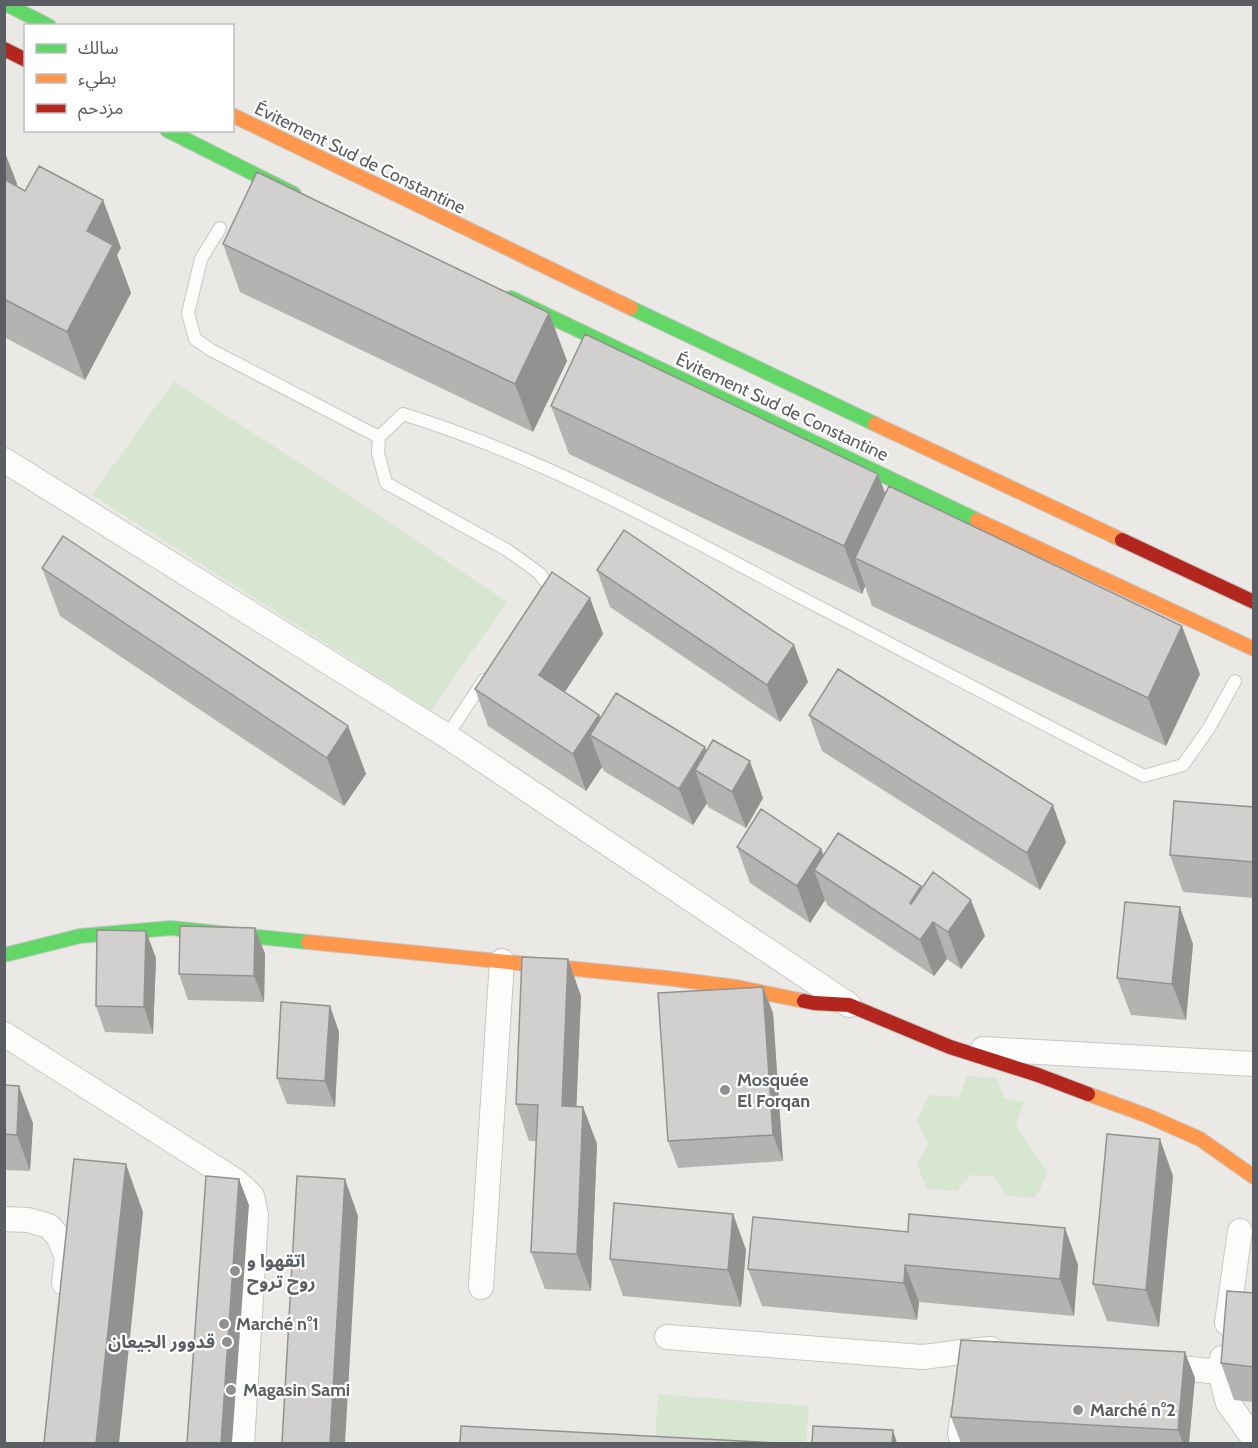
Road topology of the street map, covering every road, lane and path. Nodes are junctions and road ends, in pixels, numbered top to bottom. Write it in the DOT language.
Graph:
graph roads {
  1 [pos="6,4"];
  2 [pos="45,24"];
  3 [pos="4,49"];
  4 [pos="24,59"];
  5 [pos="234,117"];
  6 [pos="171,132"];
  7 [pos="311,202"];
  8 [pos="220,228"];
  9 [pos="502,294"];
  10 [pos="379,437"];
  11 [pos="4,460"];
  12 [pos="1254,602"];
  13 [pos="538,606"];
  14 [pos="1254,649"];
  15 [pos="494,667"];
  16 [pos="1235,681"];
  17 [pos="447,736"];
  18 [pos="4,956"];
  19 [pos="502,961"];
  20 [pos="849,1005"];
  21 [pos="4,1034"];
  22 [pos="950,1047"];
  23 [pos="1254,1064"];
  24 [pos="1254,1177"];
  25 [pos="4,1219"];
  26 [pos="1240,1231"];
  27 [pos="481,1287"];
  28 [pos="62,1305"];
  29 [pos="667,1337"];
  30 [pos="1012,1350"];
  31 [pos="1139,1364"];
  32 [pos="1220,1372"];
  33 [pos="958,1398"];
  34 [pos="1254,1439"];
  35 [pos="242,1443"];
  36 [pos="957,1443"];
  1 -- 2 [label="main road"];
  3 -- 4 [label="main road"];
  5 -- 12 [label="main road, Évitement Sud de Constantine"];
  6 -- 7 [label="main road"];
  8 -- 10 [label="lane"];
  9 -- 14 [label="main road, Évitement Sud de Constantine"];
  10 -- 13 [label="lane"];
  10 -- 16 [label="lane"];
  11 -- 17 [label="street"];
  15 -- 17 [label="lane"];
  17 -- 20 [label="street"];
  18 -- 19 [label="main road"];
  19 -- 20 [label="main road"];
  19 -- 27 [label="street"];
  20 -- 22 [label="main road"];
  21 -- 35 [label="street"];
  22 -- 23 [label="street"];
  22 -- 24 [label="main road"];
  25 -- 28 [label="street"];
  26 -- 32 [label="street"];
  29 -- 30 [label="street"];
  31 -- 32 [label="street"];
  32 -- 34 [label="street"];
  33 -- 36 [label="lane"];
}
